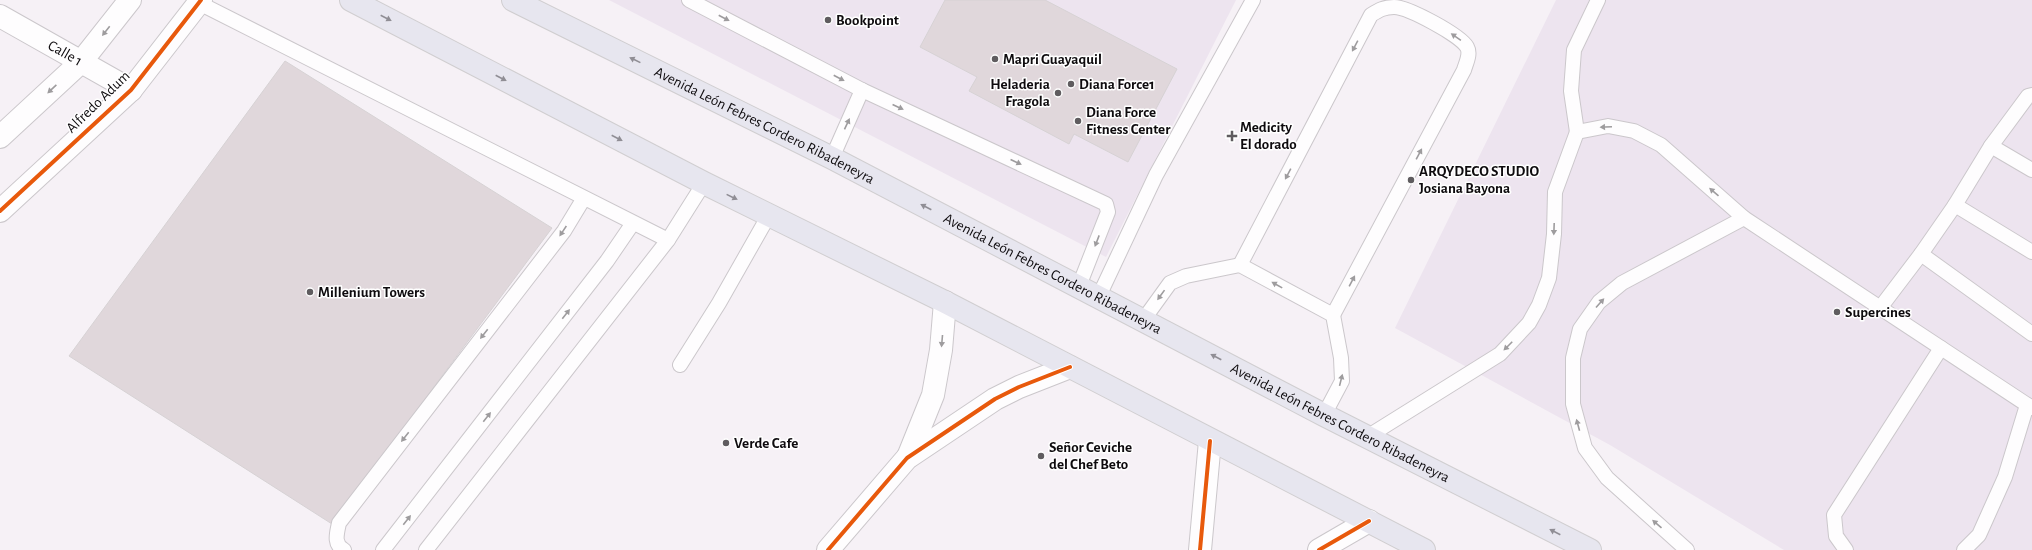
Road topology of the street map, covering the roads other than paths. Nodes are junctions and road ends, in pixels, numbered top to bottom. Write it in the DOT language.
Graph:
graph roads {
  1 [pos="130,0"];
  2 [pos="351,0"];
  3 [pos="689,0"];
  4 [pos="1253,0"];
  5 [pos="1598,0"];
  6 [pos="200,1"];
  7 [pos="522,2"];
  8 [pos="1379,4"];
  9 [pos="0,16"];
  10 [pos="80,62"];
  11 [pos="131,90"];
  12 [pos="862,90"];
  13 [pos="2032,95"];
  14 [pos="1577,132"];
  15 [pos="0,137"];
  16 [pos="1991,146"];
  17 [pos="832,158"];
  18 [pos="2032,170"];
  19 [pos="704,183"];
  20 [pos="584,198"];
  21 [pos="1954,205"];
  22 [pos="0,211"];
  23 [pos="769,215"];
  24 [pos="1744,218"];
  25 [pos="633,223"];
  26 [pos="668,240"];
  27 [pos="2032,252"];
  28 [pos="1921,254"];
  29 [pos="1240,265"];
  30 [pos="1079,286"];
  31 [pos="1099,296"];
  32 [pos="945,302"];
  33 [pos="1880,308"];
  34 [pos="1333,316"];
  35 [pos="1144,319"];
  36 [pos="2032,334"];
  37 [pos="1941,348"];
  38 [pos="680,365"];
  39 [pos="1070,367"];
  40 [pos="2029,407"];
  41 [pos="1324,415"];
  42 [pos="1367,437"];
  43 [pos="1210,441"];
  44 [pos="907,458"];
  45 [pos="1369,521"];
  46 [pos="1400,544"];
  47 [pos="344,550"];
  48 [pos="383,550"];
  49 [pos="426,550"];
  50 [pos="828,550"];
  51 [pos="1200,550"];
  52 [pos="1319,550"];
  53 [pos="1424,550"];
  54 [pos="1590,550"];
  55 [pos="1687,550"];
  56 [pos="1846,550"];
  57 [pos="1964,550"];
  1 -- 10 [label="street, one-way"];
  2 -- 19 [label="highway, one-way"];
  3 -- 12 [label="lane, one-way"];
  4 -- 31 [label="lane"];
  5 -- 14 [label="lane"];
  6 -- 11 [label="street, Alfredo Adum"];
  6 -- 20 [label="lane"];
  17 -- 7 [label="highway, Avenida León Febres Cordero Ribadeneyra, one-way"];
  8 -- 29 [label="lane, one-way"];
  34 -- 8 [label="lane, one-way"];
  9 -- 10 [label="street, Calle 1"];
  10 -- 11 [label="street, Calle 1"];
  10 -- 15 [label="street, one-way"];
  11 -- 22 [label="street, Alfredo Adum"];
  17 -- 12 [label="lane, one-way"];
  12 -- 30 [label="lane, one-way"];
  13 -- 16 [label="lane"];
  24 -- 14 [label="lane, one-way"];
  14 -- 42 [label="lane, one-way"];
  16 -- 18 [label="lane"];
  16 -- 21 [label="lane"];
  30 -- 17 [label="highway, Avenida León Febres Cordero Ribadeneyra, one-way"];
  19 -- 23 [label="highway, one-way"];
  19 -- 26 [label="lane"];
  20 -- 25 [label="lane"];
  20 -- 47 [label="lane, one-way"];
  21 -- 27 [label="lane"];
  21 -- 28 [label="lane"];
  23 -- 32 [label="highway"];
  23 -- 38 [label="lane"];
  24 -- 33 [label="lane"];
  55 -- 24 [label="lane, one-way"];
  25 -- 26 [label="lane"];
  48 -- 25 [label="lane, one-way"];
  26 -- 49 [label="lane"];
  28 -- 33 [label="lane"];
  28 -- 36 [label="lane"];
  34 -- 29 [label="lane, one-way"];
  29 -- 35 [label="lane, one-way"];
  30 -- 31 [label="highway, Avenida León Febres Cordero Ribadeneyra"];
  31 -- 35 [label="highway, Avenida León Febres Cordero Ribadeneyra"];
  32 -- 39 [label="highway"];
  32 -- 44 [label="street, one-way"];
  33 -- 37 [label="lane"];
  41 -- 34 [label="lane, one-way"];
  41 -- 35 [label="highway, Avenida León Febres Cordero Ribadeneyra, one-way"];
  37 -- 40 [label="lane"];
  37 -- 56 [label="lane"];
  39 -- 43 [label="highway"];
  39 -- 44 [label="street"];
  40 -- 57 [label="lane"];
  41 -- 42 [label="highway, Avenida León Febres Cordero Ribadeneyra"];
  54 -- 42 [label="highway, Avenida León Febres Cordero Ribadeneyra, one-way"];
  43 -- 45 [label="highway"];
  43 -- 51 [label="street"];
  44 -- 50 [label="street"];
  45 -- 46 [label="highway"];
  45 -- 52 [label="street"];
  46 -- 53 [label="highway"];
}
